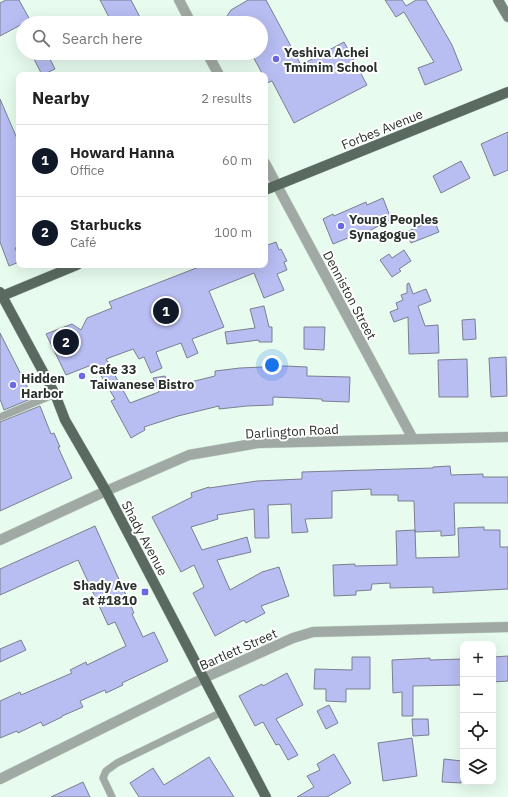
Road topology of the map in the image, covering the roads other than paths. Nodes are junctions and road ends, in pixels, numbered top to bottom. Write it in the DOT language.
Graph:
graph roads {
  1 [pos="178,0"];
  2 [pos="498,0"];
  3 [pos="187,16"];
  4 [pos="508,17"];
  5 [pos="212,60"];
  6 [pos="218,72"];
  7 [pos="508,92"];
  8 [pos="268,168"];
  9 [pos="277,185"];
  10 [pos="268,189"];
  11 [pos="69,268"];
  12 [pos="1,295"];
  13 [pos="55,394"];
  14 [pos="0,417"];
  15 [pos="508,436"];
  16 [pos="413,439"];
  17 [pos="106,491"];
  18 [pos="0,540"];
  19 [pos="508,627"];
  20 [pos="204,678"];
  21 [pos="222,712"];
  22 [pos="0,779"];
  23 [pos="112,797"];
  24 [pos="266,797"];
  1 -- 3 [label="street"];
  2 -- 4 [label="main road"];
  5 -- 6 [label="street"];
  7 -- 9 [label="main road, Forbes Avenue"];
  8 -- 9 [label="street, Denniston Street"];
  9 -- 10 [label="main road, Forbes Avenue"];
  9 -- 16 [label="street, Denniston Street"];
  11 -- 12 [label="main road"];
  12 -- 13 [label="main road, Shady Avenue"];
  13 -- 14 [label="lane"];
  13 -- 17 [label="main road, Shady Avenue"];
  15 -- 16 [label="street, Darlington Road"];
  16 -- 17 [label="street, Darlington Road"];
  17 -- 18 [label="street, Darlington Road"];
  17 -- 20 [label="main road, Shady Avenue"];
  19 -- 20 [label="street, Bartlett Street"];
  20 -- 21 [label="main road, Shady Avenue"];
  20 -- 22 [label="street, Bartlett Street"];
  21 -- 23 [label="lane"];
  21 -- 24 [label="main road, Shady Avenue"];
}
